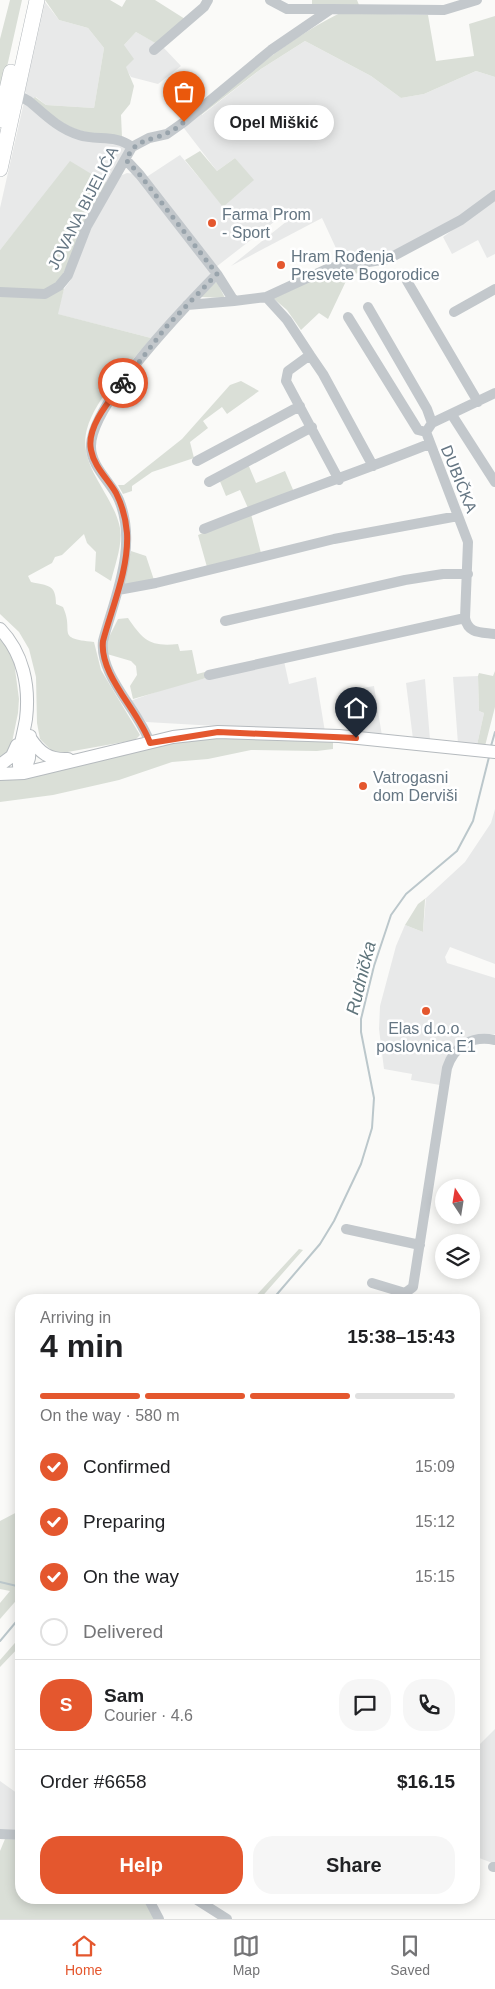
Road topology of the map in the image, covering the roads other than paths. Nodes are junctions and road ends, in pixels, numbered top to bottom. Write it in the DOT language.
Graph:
graph roads {
  1 [pos="26,0"];
  2 [pos="37,0"];
  3 [pos="208,0"];
  4 [pos="270,0"];
  5 [pos="477,0"];
  6 [pos="396,5"];
  7 [pos="331,9"];
  8 [pos="154,50"];
  9 [pos="16,94"];
  10 [pos="0,120"];
  11 [pos="132,147"];
  12 [pos="126,160"];
  13 [pos="0,169"];
  14 [pos="495,195"];
  15 [pos="217,274"];
  16 [pos="407,281"];
  17 [pos="495,289"];
  18 [pos="0,292"];
  19 [pos="266,297"];
  20 [pos="234,301"];
  21 [pos="187,305"];
  22 [pos="368,307"];
  23 [pos="454,312"];
  24 [pos="348,317"];
  25 [pos="310,355"];
  26 [pos="495,393"];
  27 [pos="478,402"];
  28 [pos="300,406"];
  29 [pos="452,415"];
  30 [pos="432,424"];
  31 [pos="312,427"];
  32 [pos="426,432"];
  33 [pos="429,444"];
  34 [pos="197,461"];
  35 [pos="373,466"];
  36 [pos="340,480"];
  37 [pos="209,482"];
  38 [pos="495,482"];
  39 [pos="458,516"];
  40 [pos="204,529"];
  41 [pos="468,574"];
  42 [pos="118,590"];
  43 [pos="466,618"];
  44 [pos="225,621"];
  45 [pos="1,630"];
  46 [pos="495,634"];
  47 [pos="209,675"];
  48 [pos="25,721"];
  49 [pos="30,738"];
  50 [pos="150,743"];
  51 [pos="495,752"];
  52 [pos="97,756"];
  53 [pos="0,765"];
  54 [pos="22,773"];
  55 [pos="0,774"];
  56 [pos="495,1040"];
  57 [pos="346,1229"];
  58 [pos="420,1245"];
  59 [pos="372,1283"];
  60 [pos="0,1834"];
  61 [pos="15,1835"];
  62 [pos="151,1904"];
  63 [pos="204,1904"];
  64 [pos="159,1919"];
  65 [pos="228,1919"];
  1 -- 10 [label="highway"];
  2 -- 9 [label="highway"];
  3 -- 8 [label="street"];
  4 -- 7 [label="street"];
  5 -- 6 [label="street"];
  6 -- 7 [label="street"];
  7 -- 11 [label="street, JOVANA BIJELIĆA"];
  9 -- 11 [label="street"];
  9 -- 13 [label="highway"];
  11 -- 12 [label="street, JOVANA BIJELIĆA"];
  12 -- 15 [label="street"];
  12 -- 18 [label="street, JOVANA BIJELIĆA"];
  14 -- 19 [label="street"];
  15 -- 20 [label="street"];
  15 -- 21 [label="street"];
  16 -- 27 [label="street"];
  17 -- 23 [label="street"];
  19 -- 20 [label="street"];
  19 -- 25 [label="street"];
  20 -- 21 [label="street"];
  21 -- 42 [label="street"];
  22 -- 30 [label="street"];
  24 -- 32 [label="street"];
  25 -- 28 [label="street"];
  25 -- 35 [label="street"];
  26 -- 27 [label="street, DUBIČKA"];
  27 -- 29 [label="street, DUBIČKA"];
  28 -- 31 [label="street"];
  28 -- 34 [label="street"];
  29 -- 30 [label="street, DUBIČKA"];
  29 -- 38 [label="street"];
  30 -- 32 [label="street, DUBIČKA"];
  31 -- 36 [label="street"];
  31 -- 37 [label="street"];
  32 -- 33 [label="street, DUBIČKA"];
  33 -- 35 [label="street"];
  33 -- 39 [label="street, DUBIČKA"];
  35 -- 36 [label="street"];
  36 -- 40 [label="street"];
  39 -- 41 [label="street, DUBIČKA"];
  39 -- 42 [label="street"];
  41 -- 43 [label="street, DUBIČKA"];
  41 -- 44 [label="street"];
  42 -- 50 [label="street"];
  43 -- 46 [label="street"];
  43 -- 47 [label="street"];
  45 -- 48 [label="main road"];
  48 -- 49 [label="main road"];
  48 -- 53 [label="main road"];
  48 -- 54 [label="main road"];
  49 -- 52 [label="main road"];
  49 -- 54 [label="main road"];
  50 -- 51 [label="main road"];
  50 -- 52 [label="main road"];
  52 -- 54 [label="main road"];
  54 -- 55 [label="main road"];
  56 -- 58 [label="street"];
  57 -- 58 [label="street"];
  58 -- 59 [label="street"];
  60 -- 61 [label="street"];
  62 -- 64 [label="street"];
  63 -- 65 [label="street"];
}
